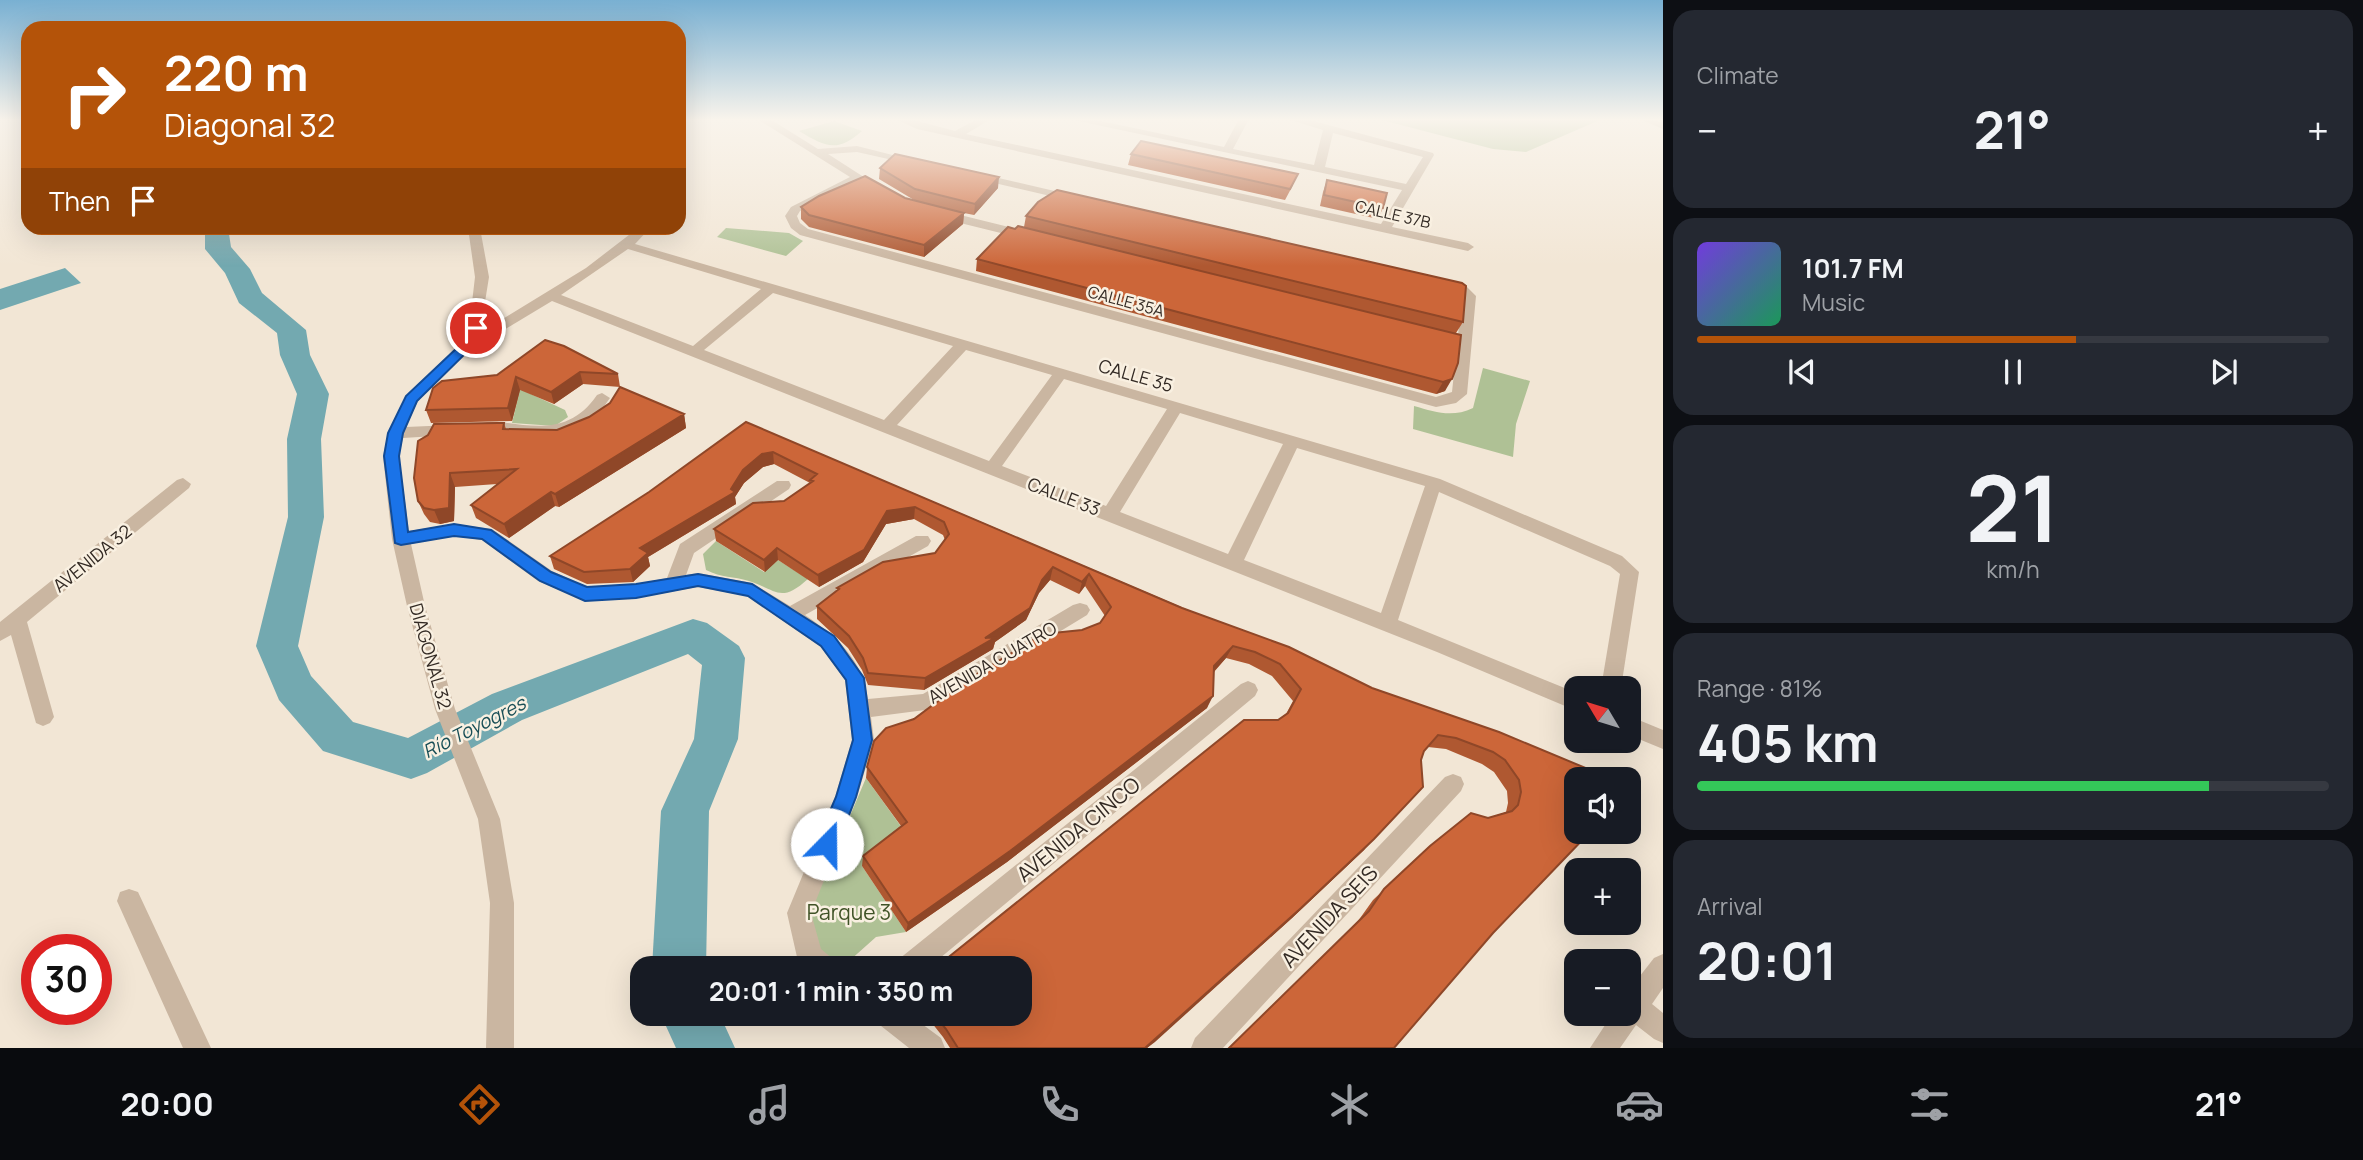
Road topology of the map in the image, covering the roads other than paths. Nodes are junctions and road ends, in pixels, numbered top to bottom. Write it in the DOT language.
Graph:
graph roads {
  1 [pos="841,168"];
  2 [pos="1112,168"];
  3 [pos="1314,168"];
  4 [pos="1421,168"];
  5 [pos="1319,169"];
  6 [pos="964,173"];
  7 [pos="858,178"];
  8 [pos="1409,188"];
  9 [pos="879,190"];
  10 [pos="1085,201"];
  11 [pos="931,211"];
  12 [pos="1385,228"];
  13 [pos="475,235"];
  14 [pos="637,235"];
  15 [pos="1038,238"];
  16 [pos="626,245"];
  17 [pos="1468,247"];
  18 [pos="1434,282"];
  19 [pos="771,288"];
  20 [pos="550,295"];
  21 [pos="963,344"];
  22 [pos="464,348"];
  23 [pos="695,351"];
  24 [pos="1061,373"];
  25 [pos="601,398"];
  26 [pos="1176,407"];
  27 [pos="888,426"];
  28 [pos="396,433"];
  29 [pos="1292,441"];
  30 [pos="992,468"];
  31 [pos="1434,483"];
  32 [pos="183,484"];
  33 [pos="783,485"];
  34 [pos="1110,514"];
  35 [pos="401,539"];
  36 [pos="922,541"];
  37 [pos="1233,563"];
  38 [pos="674,584"];
  39 [pos="1080,610"];
  40 [pos="789,615"];
  41 [pos="17,620"];
  42 [pos="1387,624"];
  43 [pos="0,633"];
  44 [pos="1613,676"];
  45 [pos="1248,690"];
  46 [pos="1564,697"];
  47 [pos="859,709"];
  48 [pos="43,717"];
  49 [pos="1642,731"];
  50 [pos="1663,740"];
  51 [pos="1454,784"];
  52 [pos="129,901"];
  53 [pos="810,956"];
  54 [pos="923,956"];
  55 [pos="1663,967"];
  56 [pos="1641,996"];
  57 [pos="1641,1017"];
  58 [pos="902,1026"];
  59 [pos="1619,1026"];
  60 [pos="1663,1030"];
  61 [pos="197,1048"];
  62 [pos="500,1048"];
  63 [pos="931,1048"];
  64 [pos="1205,1048"];
  65 [pos="1604,1048"];
  1 -- 7 [label="street"];
  2 -- 12 [label="street, CALLE 37B"];
  3 -- 5 [label="street"];
  4 -- 8 [label="street"];
  5 -- 8 [label="street"];
  6 -- 10 [label="street"];
  7 -- 9 [label="street"];
  7 -- 18 [label="street, CALLE 35A"];
  8 -- 12 [label="street"];
  11 -- 15 [label="street"];
  12 -- 17 [label="street, CALLE 37B"];
  13 -- 22 [label="street, DIAGONAL 32"];
  14 -- 16 [label="street"];
  16 -- 19 [label="street, CALLE 35"];
  16 -- 20 [label="street"];
  19 -- 21 [label="street, CALLE 35"];
  19 -- 23 [label="street"];
  20 -- 22 [label="street"];
  20 -- 23 [label="street, CALLE 33"];
  21 -- 24 [label="street, CALLE 35"];
  21 -- 27 [label="street"];
  22 -- 28 [label="street, DIAGONAL 32"];
  23 -- 27 [label="street, CALLE 33"];
  24 -- 26 [label="street, CALLE 35"];
  24 -- 30 [label="street"];
  25 -- 28 [label="street"];
  26 -- 29 [label="street, CALLE 35"];
  26 -- 34 [label="street"];
  27 -- 30 [label="street, CALLE 33"];
  28 -- 35 [label="street, DIAGONAL 32"];
  29 -- 31 [label="street, CALLE 35"];
  29 -- 37 [label="street"];
  30 -- 34 [label="street, CALLE 33"];
  31 -- 42 [label="street"];
  31 -- 44 [label="street, CALLE 35"];
  32 -- 41 [label="street, AVENIDA 32"];
  33 -- 38 [label="street"];
  34 -- 37 [label="street, CALLE 33"];
  35 -- 38 [label="street"];
  35 -- 62 [label="street, DIAGONAL 32"];
  36 -- 40 [label="street"];
  37 -- 42 [label="street, CALLE 33"];
  38 -- 40 [label="street"];
  39 -- 47 [label="street, AVENIDA CUATRO"];
  40 -- 47 [label="street"];
  41 -- 43 [label="street, AVENIDA 32"];
  41 -- 48 [label="street"];
  42 -- 46 [label="street, CALLE 33"];
  45 -- 54 [label="street, AVENIDA CINCO"];
  47 -- 53 [label="street"];
  49 -- 50 [label="street"];
  51 -- 64 [label="street, AVENIDA SEIS"];
  52 -- 61 [label="street"];
  55 -- 56 [label="street"];
  57 -- 60 [label="street"];
  58 -- 63 [label="street"];
  59 -- 65 [label="street"];
}
